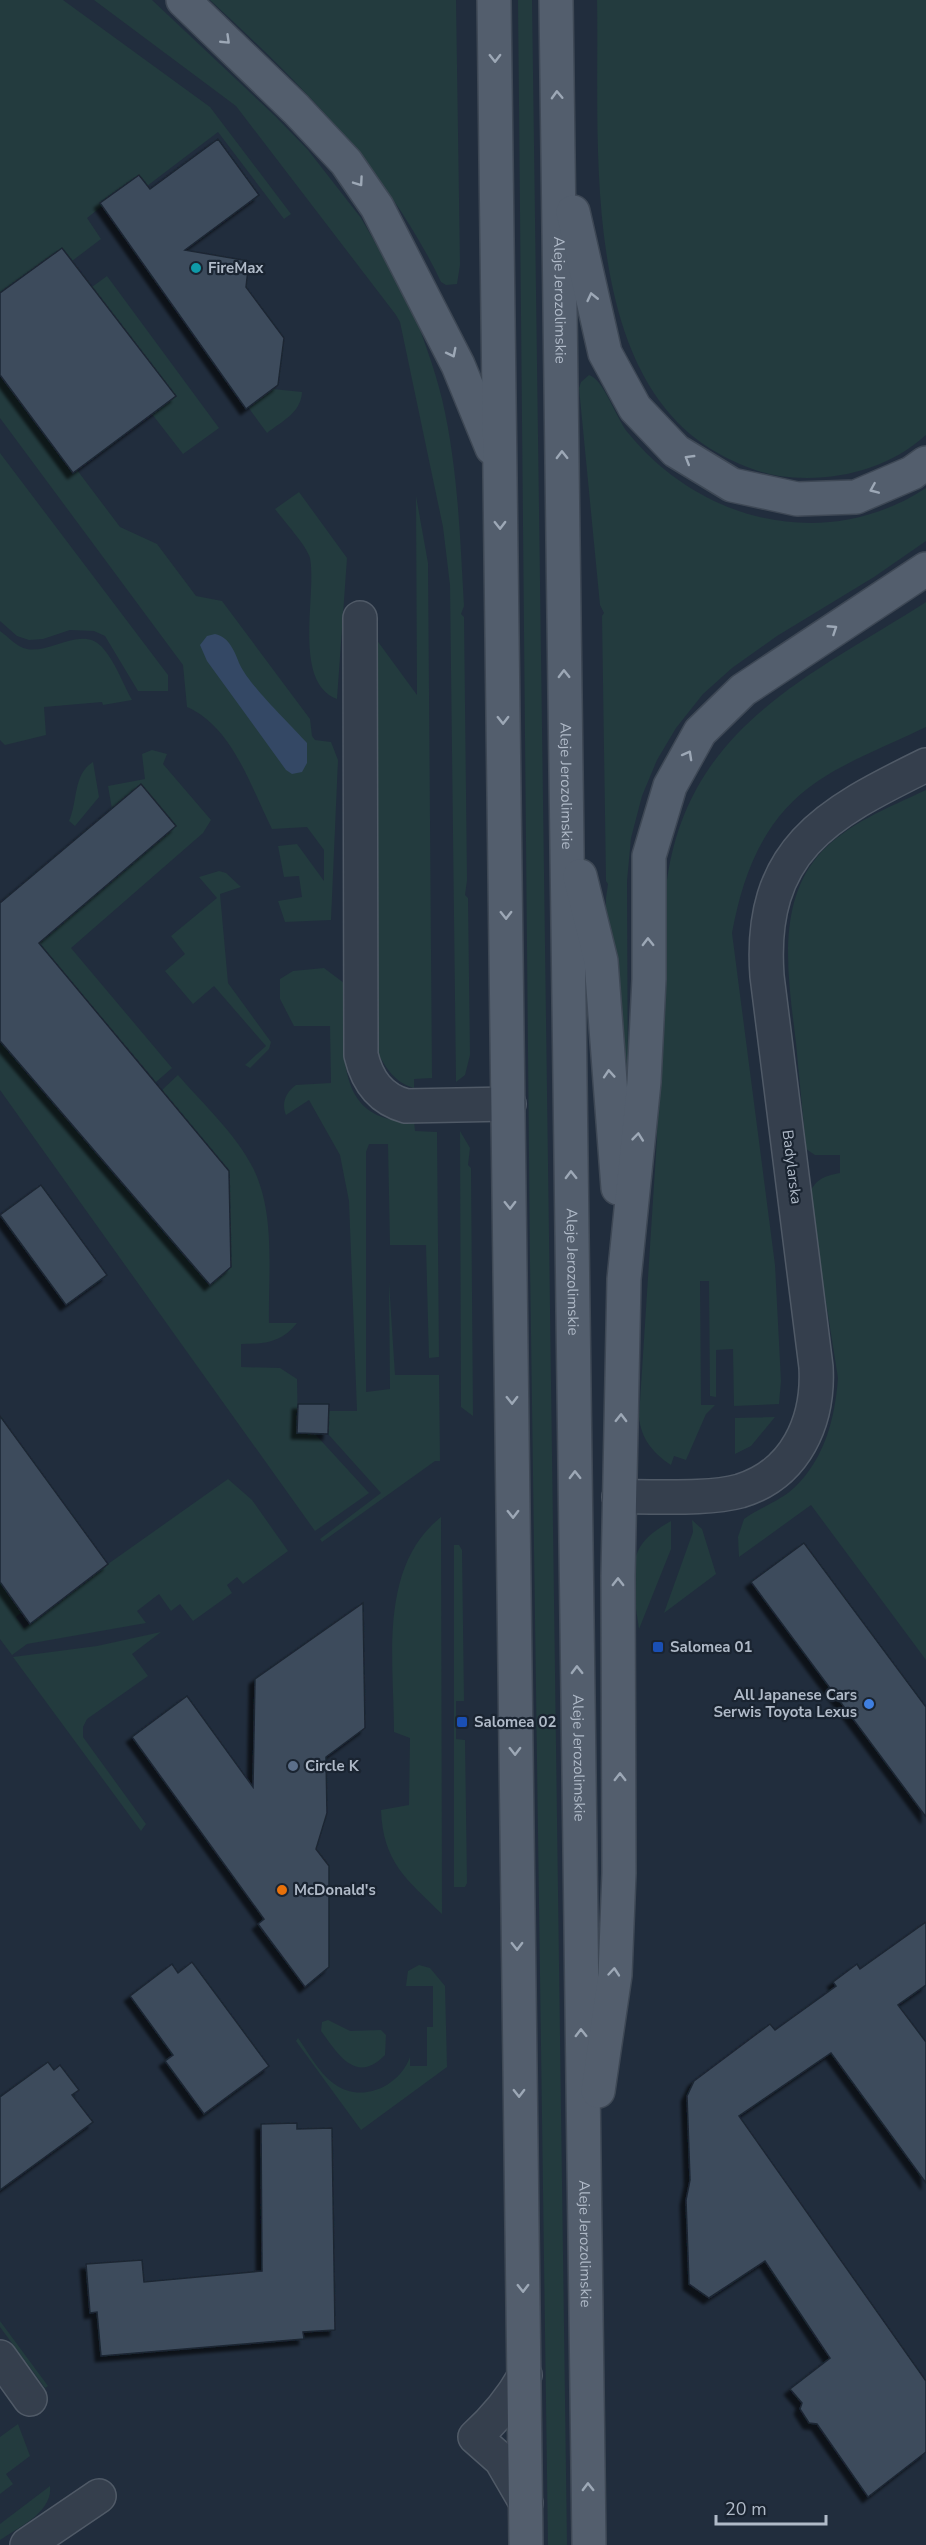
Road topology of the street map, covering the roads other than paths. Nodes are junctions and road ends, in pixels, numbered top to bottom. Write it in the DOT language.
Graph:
graph roads {
  1 [pos="183,0"];
  2 [pos="494,0"];
  3 [pos="556,0"];
  4 [pos="559,153"];
  5 [pos="926,463"];
  6 [pos="500,466"];
  7 [pos="926,569"];
  8 [pos="360,618"];
  9 [pos="926,765"];
  10 [pos="566,816"];
  11 [pos="509,1104"];
  12 [pos="624,1279"];
  13 [pos="619,1497"];
  14 [pos="583,2197"];
  15 [pos="0,2357"];
  16 [pos="525,2375"];
  17 [pos="30,2399"];
  18 [pos="99,2496"];
  19 [pos="526,2503"];
  20 [pos="27,2545"];
  21 [pos="526,2545"];
  22 [pos="589,2545"];
  1 -- 6 [label="main road, one-way"];
  2 -- 6 [label="main road, one-way"];
  4 -- 3 [label="main road, Aleje Jerozolimskie, one-way"];
  5 -- 4 [label="main road, one-way"];
  10 -- 4 [label="main road, Aleje Jerozolimskie, one-way"];
  6 -- 11 [label="main road, one-way"];
  12 -- 7 [label="main road, one-way"];
  8 -- 11 [label="street"];
  9 -- 13 [label="street, Badylarska"];
  12 -- 10 [label="main road, one-way"];
  14 -- 10 [label="main road, Aleje Jerozolimskie, one-way"];
  11 -- 16 [label="main road, one-way"];
  13 -- 12 [label="main road, one-way"];
  14 -- 13 [label="main road, one-way"];
  22 -- 14 [label="main road, Aleje Jerozolimskie, one-way"];
  15 -- 17 [label="street"];
  16 -- 19 [label="main road"];
  16 -- 19 [label="street"];
  18 -- 20 [label="street"];
  19 -- 21 [label="main road"];
}
